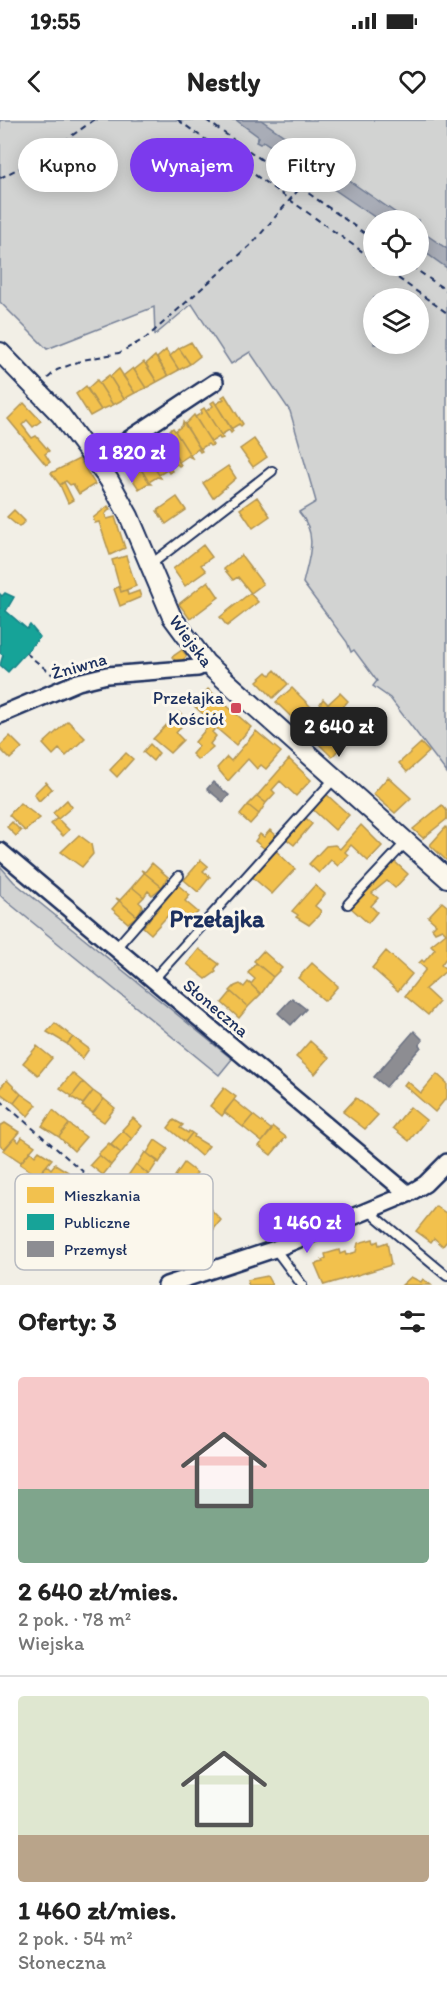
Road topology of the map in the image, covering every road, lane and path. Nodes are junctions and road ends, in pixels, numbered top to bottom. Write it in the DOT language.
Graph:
graph roads {
  1 [pos="94,120"];
  2 [pos="178,120"];
  3 [pos="206,120"];
  4 [pos="266,163"];
  5 [pos="0,178"];
  6 [pos="297,192"];
  7 [pos="306,192"];
  8 [pos="291,201"];
  9 [pos="363,232"];
  10 [pos="363,252"];
  11 [pos="395,276"];
  12 [pos="425,276"];
  13 [pos="447,291"];
  14 [pos="447,313"];
  15 [pos="0,352"];
  16 [pos="215,382"];
  17 [pos="37,388"];
  18 [pos="96,461"];
  19 [pos="273,471"];
  20 [pos="148,566"];
  21 [pos="26,653"];
  22 [pos="206,663"];
  23 [pos="57,678"];
  24 [pos="0,715"];
  25 [pos="335,778"];
  26 [pos="406,842"];
  27 [pos="0,851"];
  28 [pos="178,876"];
  29 [pos="447,878"];
  30 [pos="348,904"];
  31 [pos="115,949"];
  32 [pos="153,980"];
  33 [pos="0,1100"];
  34 [pos="447,1162"];
  35 [pos="86,1174"];
  36 [pos="408,1194"];
  37 [pos="369,1211"];
  38 [pos="275,1249"];
  39 [pos="213,1268"];
  40 [pos="189,1270"];
  41 [pos="208,1270"];
  42 [pos="192,1275"];
  43 [pos="447,1276"];
  44 [pos="166,1285"];
  45 [pos="302,1285"];
  1 -- 5 [label="path"];
  2 -- 8 [label="path"];
  3 -- 4 [label="path"];
  6 -- 8 [label="path"];
  7 -- 9 [label="path"];
  8 -- 10 [label="path"];
  8 -- 17 [label="path"];
  11 -- 14 [label="path"];
  12 -- 13 [label="path"];
  15 -- 17 [label="street, Wiejska"];
  16 -- 18 [label="street"];
  17 -- 18 [label="street, Wiejska"];
  18 -- 20 [label="street, Wiejska"];
  19 -- 20 [label="lane"];
  20 -- 22 [label="street, Wiejska"];
  21 -- 23 [label="path"];
  22 -- 24 [label="street, Żniwna"];
  22 -- 25 [label="street, Wiejska"];
  25 -- 26 [label="street, Wiejska"];
  25 -- 32 [label="lane"];
  26 -- 29 [label="street, Wiejska"];
  26 -- 30 [label="lane"];
  27 -- 31 [label="street, Słoneczna"];
  28 -- 31 [label="lane"];
  31 -- 32 [label="street, Słoneczna"];
  32 -- 36 [label="street, Słoneczna"];
  33 -- 35 [label="path"];
  34 -- 36 [label="street"];
  36 -- 37 [label="street"];
  37 -- 38 [label="street"];
  37 -- 43 [label="lane"];
  38 -- 39 [label="street"];
  38 -- 45 [label="lane"];
  40 -- 42 [label="path"];
  41 -- 42 [label="street"];
  42 -- 44 [label="street"];
}
